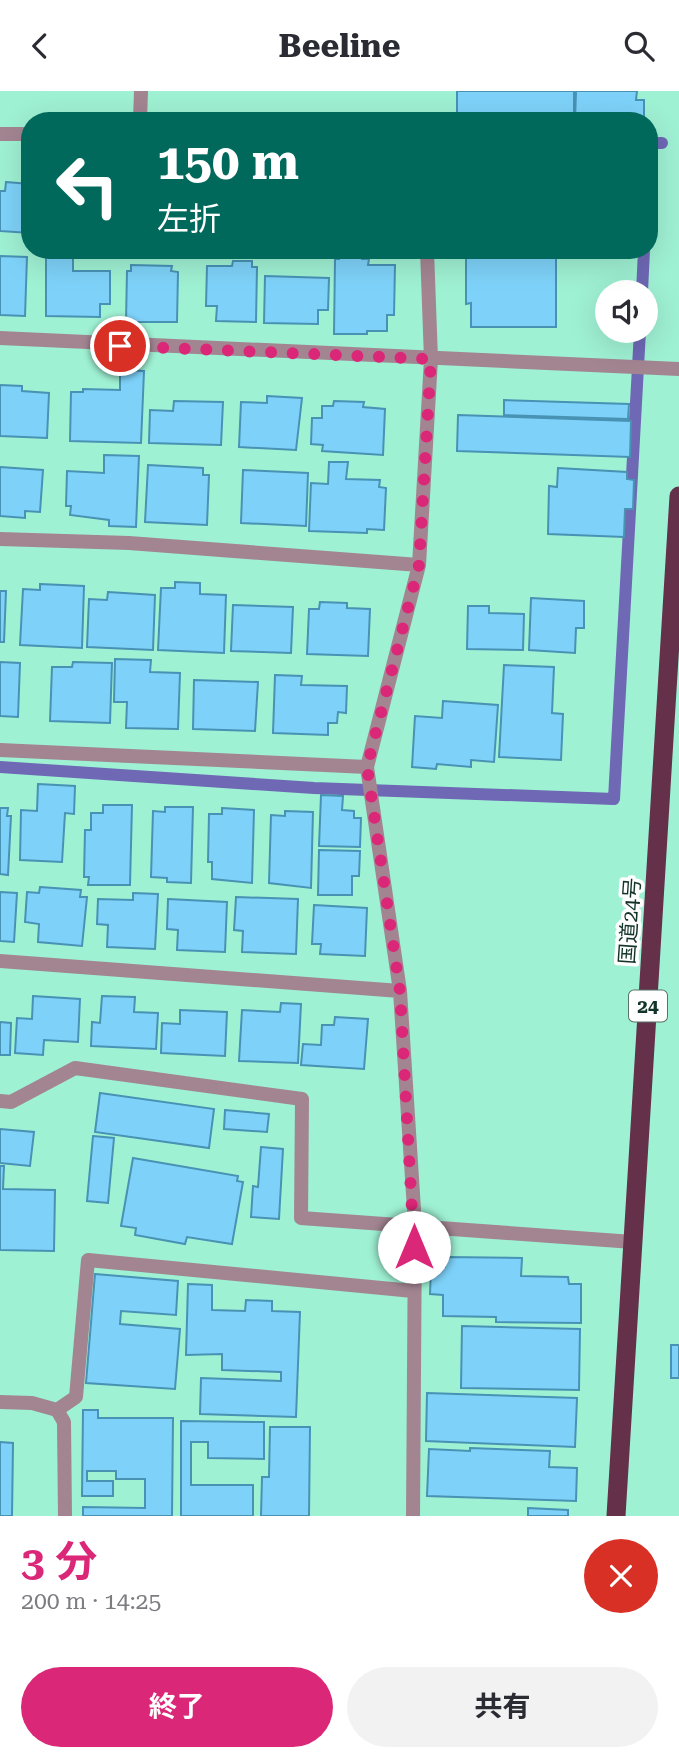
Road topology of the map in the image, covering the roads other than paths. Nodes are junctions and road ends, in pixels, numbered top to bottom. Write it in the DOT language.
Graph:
graph roads {
  1 [pos="141,91"];
  2 [pos="140,112"];
  3 [pos="0,134"];
  4 [pos="21,134"];
  5 [pos="427,259"];
  6 [pos="0,338"];
  7 [pos="431,359"];
  8 [pos="679,369"];
  9 [pos="679,496"];
  10 [pos="0,539"];
  11 [pos="419,565"];
  12 [pos="0,750"];
  13 [pos="671,761"];
  14 [pos="367,767"];
  15 [pos="0,961"];
  16 [pos="400,991"];
  17 [pos="0,1101"];
  18 [pos="415,1225"];
  19 [pos="633,1242"];
  20 [pos="413,1291"];
  21 [pos="0,1402"];
  22 [pos="57,1410"];
  23 [pos="65,1516"];
  24 [pos="412,1516"];
  25 [pos="616,1516"];
  1 -- 2 [label="street"];
  3 -- 4 [label="street"];
  5 -- 7 [label="street"];
  6 -- 7 [label="street"];
  7 -- 8 [label="street"];
  7 -- 11 [label="street"];
  9 -- 13 [label="highway, 国道24号 / 24"];
  10 -- 11 [label="street"];
  11 -- 14 [label="street"];
  12 -- 14 [label="street"];
  13 -- 19 [label="highway, 国道24号 / 24"];
  14 -- 16 [label="street"];
  15 -- 16 [label="street"];
  16 -- 18 [label="street"];
  17 -- 18 [label="street"];
  18 -- 19 [label="street"];
  18 -- 20 [label="street"];
  19 -- 25 [label="highway, 国道24号 / 24"];
  20 -- 22 [label="street"];
  20 -- 24 [label="street"];
  21 -- 22 [label="street"];
  22 -- 23 [label="street"];
}
